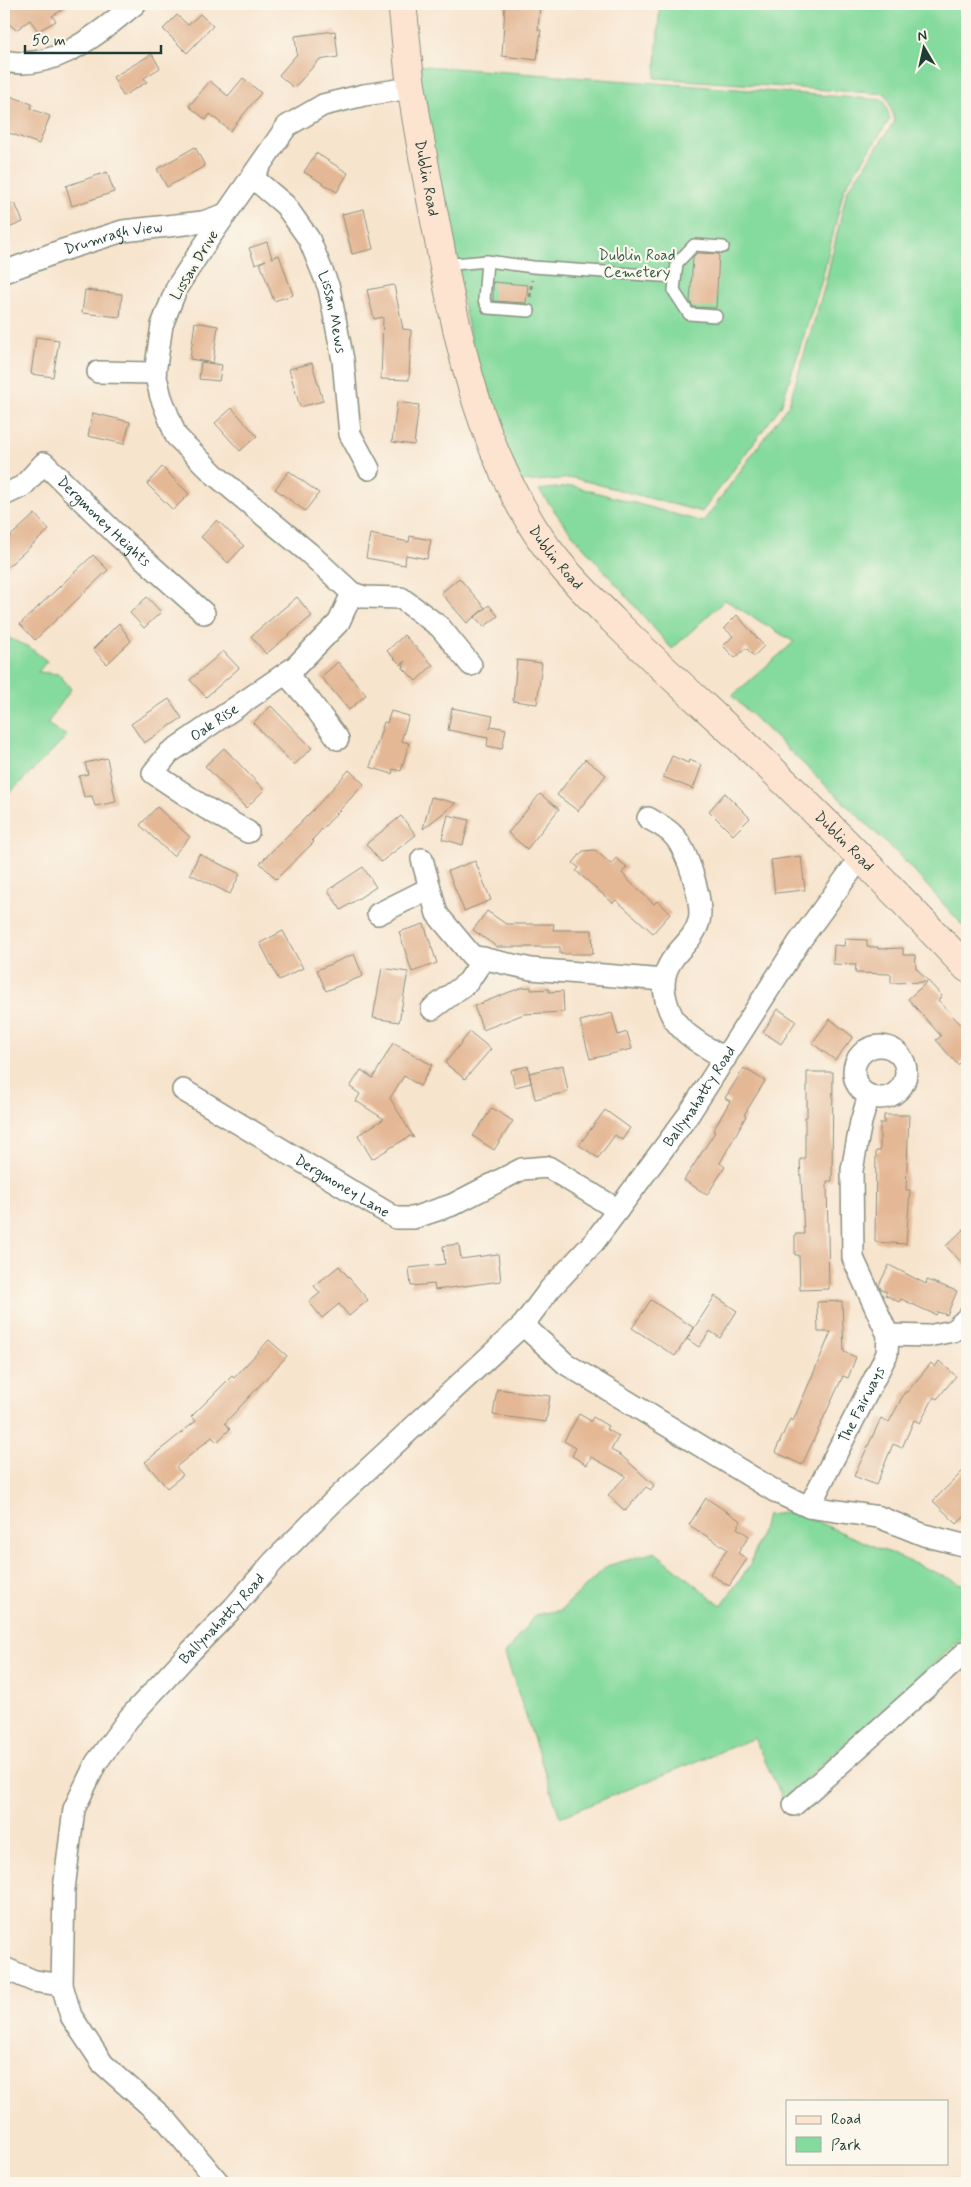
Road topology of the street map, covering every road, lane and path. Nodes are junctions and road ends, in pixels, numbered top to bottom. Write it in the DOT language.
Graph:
graph roads {
  1 [pos="135,4"];
  2 [pos="402,4"];
  3 [pos="4,61"];
  4 [pos="411,88"];
  5 [pos="252,177"];
  6 [pos="226,214"];
  7 [pos="723,247"];
  8 [pos="487,261"];
  9 [pos="443,265"];
  10 [pos="532,267"];
  11 [pos="4,272"];
  12 [pos="676,277"];
  13 [pos="530,311"];
  14 [pos="716,316"];
  15 [pos="98,372"];
  16 [pos="155,373"];
  17 [pos="369,469"];
  18 [pos="4,495"];
  19 [pos="352,593"];
  20 [pos="204,613"];
  21 [pos="471,665"];
  22 [pos="286,674"];
  23 [pos="338,739"];
  24 [pos="648,818"];
  25 [pos="248,832"];
  26 [pos="861,857"];
  27 [pos="422,858"];
  28 [pos="430,888"];
  29 [pos="378,914"];
  30 [pos="484,958"];
  31 [pos="967,968"];
  32 [pos="664,980"];
  33 [pos="432,1009"];
  34 [pos="725,1059"];
  35 [pos="183,1090"];
  36 [pos="869,1095"];
  37 [pos="618,1210"];
  38 [pos="967,1318"];
  39 [pos="523,1325"];
  40 [pos="888,1335"];
  41 [pos="809,1507"];
  42 [pos="967,1546"];
  43 [pos="967,1651"];
  44 [pos="794,1805"];
  45 [pos="4,1968"];
  46 [pos="62,1985"];
  47 [pos="219,2183"];
  1 -- 3 [label="street"];
  2 -- 4 [label="street, Dublin Road"];
  4 -- 5 [label="street, Lissan Drive"];
  4 -- 9 [label="street, Dublin Road"];
  5 -- 6 [label="street, Lissan Drive"];
  5 -- 17 [label="street, Lissan Mews"];
  6 -- 11 [label="street, Drumragh View"];
  6 -- 16 [label="street, Lissan Drive"];
  7 -- 12 [label="lane"];
  8 -- 9 [label="lane"];
  8 -- 10 [label="lane"];
  8 -- 13 [label="lane"];
  9 -- 26 [label="street, Dublin Road"];
  10 -- 12 [label="lane"];
  10 -- 13 [label="path"];
  12 -- 14 [label="lane"];
  15 -- 16 [label="street"];
  16 -- 19 [label="street, Lissan Drive"];
  18 -- 20 [label="street, Dergmoney Heights"];
  19 -- 21 [label="street"];
  19 -- 22 [label="street, Oak Rise"];
  22 -- 23 [label="street"];
  22 -- 25 [label="street, Oak Rise"];
  24 -- 32 [label="street"];
  26 -- 31 [label="street, Dublin Road"];
  26 -- 34 [label="street, Ballynahatty Road"];
  27 -- 28 [label="street"];
  28 -- 29 [label="street"];
  28 -- 30 [label="street"];
  30 -- 32 [label="street"];
  30 -- 33 [label="street"];
  32 -- 34 [label="street"];
  34 -- 37 [label="street, Ballynahatty Road"];
  35 -- 37 [label="street, Dergmoney Lane"];
  36 -- 40 [label="street"];
  37 -- 39 [label="street, Ballynahatty Road"];
  38 -- 40 [label="street"];
  39 -- 41 [label="street"];
  39 -- 46 [label="street, Ballynahatty Road"];
  40 -- 41 [label="street, The Fairways"];
  41 -- 42 [label="street"];
  43 -- 44 [label="street"];
  45 -- 46 [label="street"];
  46 -- 47 [label="street, Ballynahatty Road"];
}
